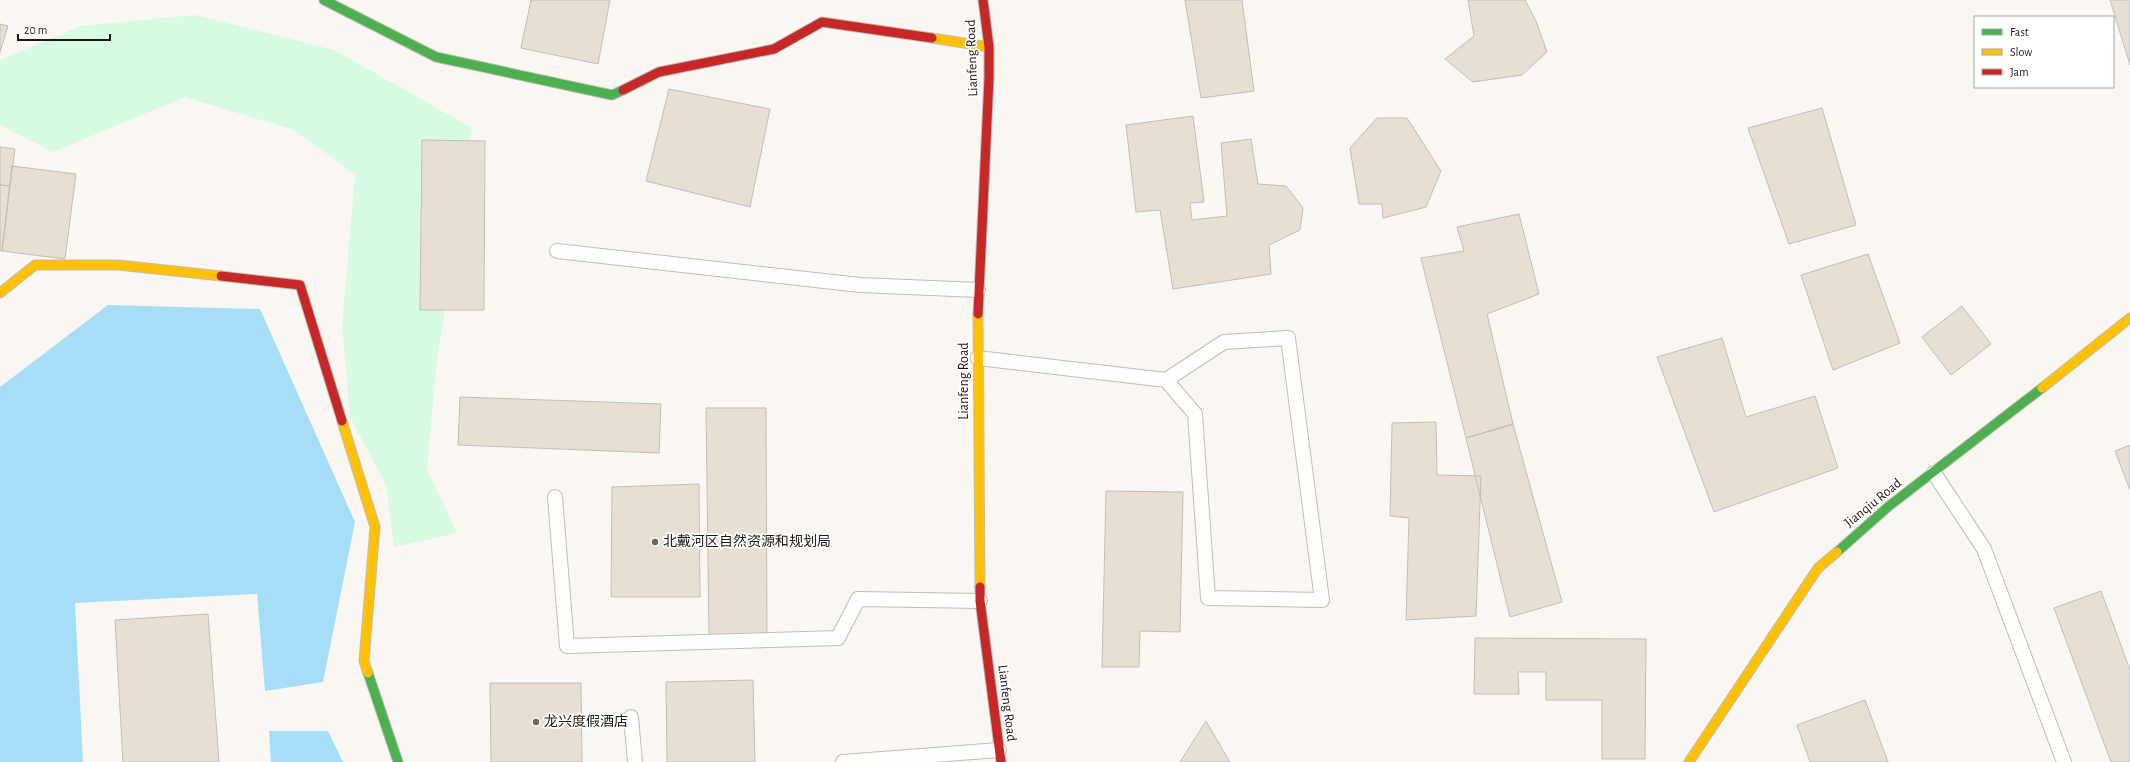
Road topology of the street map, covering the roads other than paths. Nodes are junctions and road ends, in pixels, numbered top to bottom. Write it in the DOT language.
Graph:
graph roads {
  1 [pos="324,0"];
  2 [pos="983,0"];
  3 [pos="989,47"];
  4 [pos="557,251"];
  5 [pos="978,290"];
  6 [pos="0,293"];
  7 [pos="2130,318"];
  8 [pos="978,358"];
  9 [pos="1166,380"];
  10 [pos="1934,473"];
  11 [pos="555,497"];
  12 [pos="980,602"];
  13 [pos="631,717"];
  14 [pos="1000,756"];
  15 [pos="398,762"];
  16 [pos="635,762"];
  17 [pos="843,762"];
  18 [pos="1689,762"];
  19 [pos="2064,762"];
  1 -- 3 [label="street"];
  2 -- 3 [label="street, Lianfeng Road"];
  3 -- 5 [label="street, Lianfeng Road"];
  4 -- 5 [label="lane"];
  5 -- 8 [label="street, Lianfeng Road"];
  6 -- 15 [label="street"];
  7 -- 10 [label="street, Jianqiu Road"];
  8 -- 9 [label="lane"];
  8 -- 12 [label="street, Lianfeng Road"];
  9 -- 9 [label="lane"];
  10 -- 18 [label="street, Jianqiu Road"];
  10 -- 19 [label="lane"];
  11 -- 12 [label="lane"];
  12 -- 14 [label="street, Lianfeng Road"];
  13 -- 16 [label="lane"];
  14 -- 17 [label="lane"];
}
